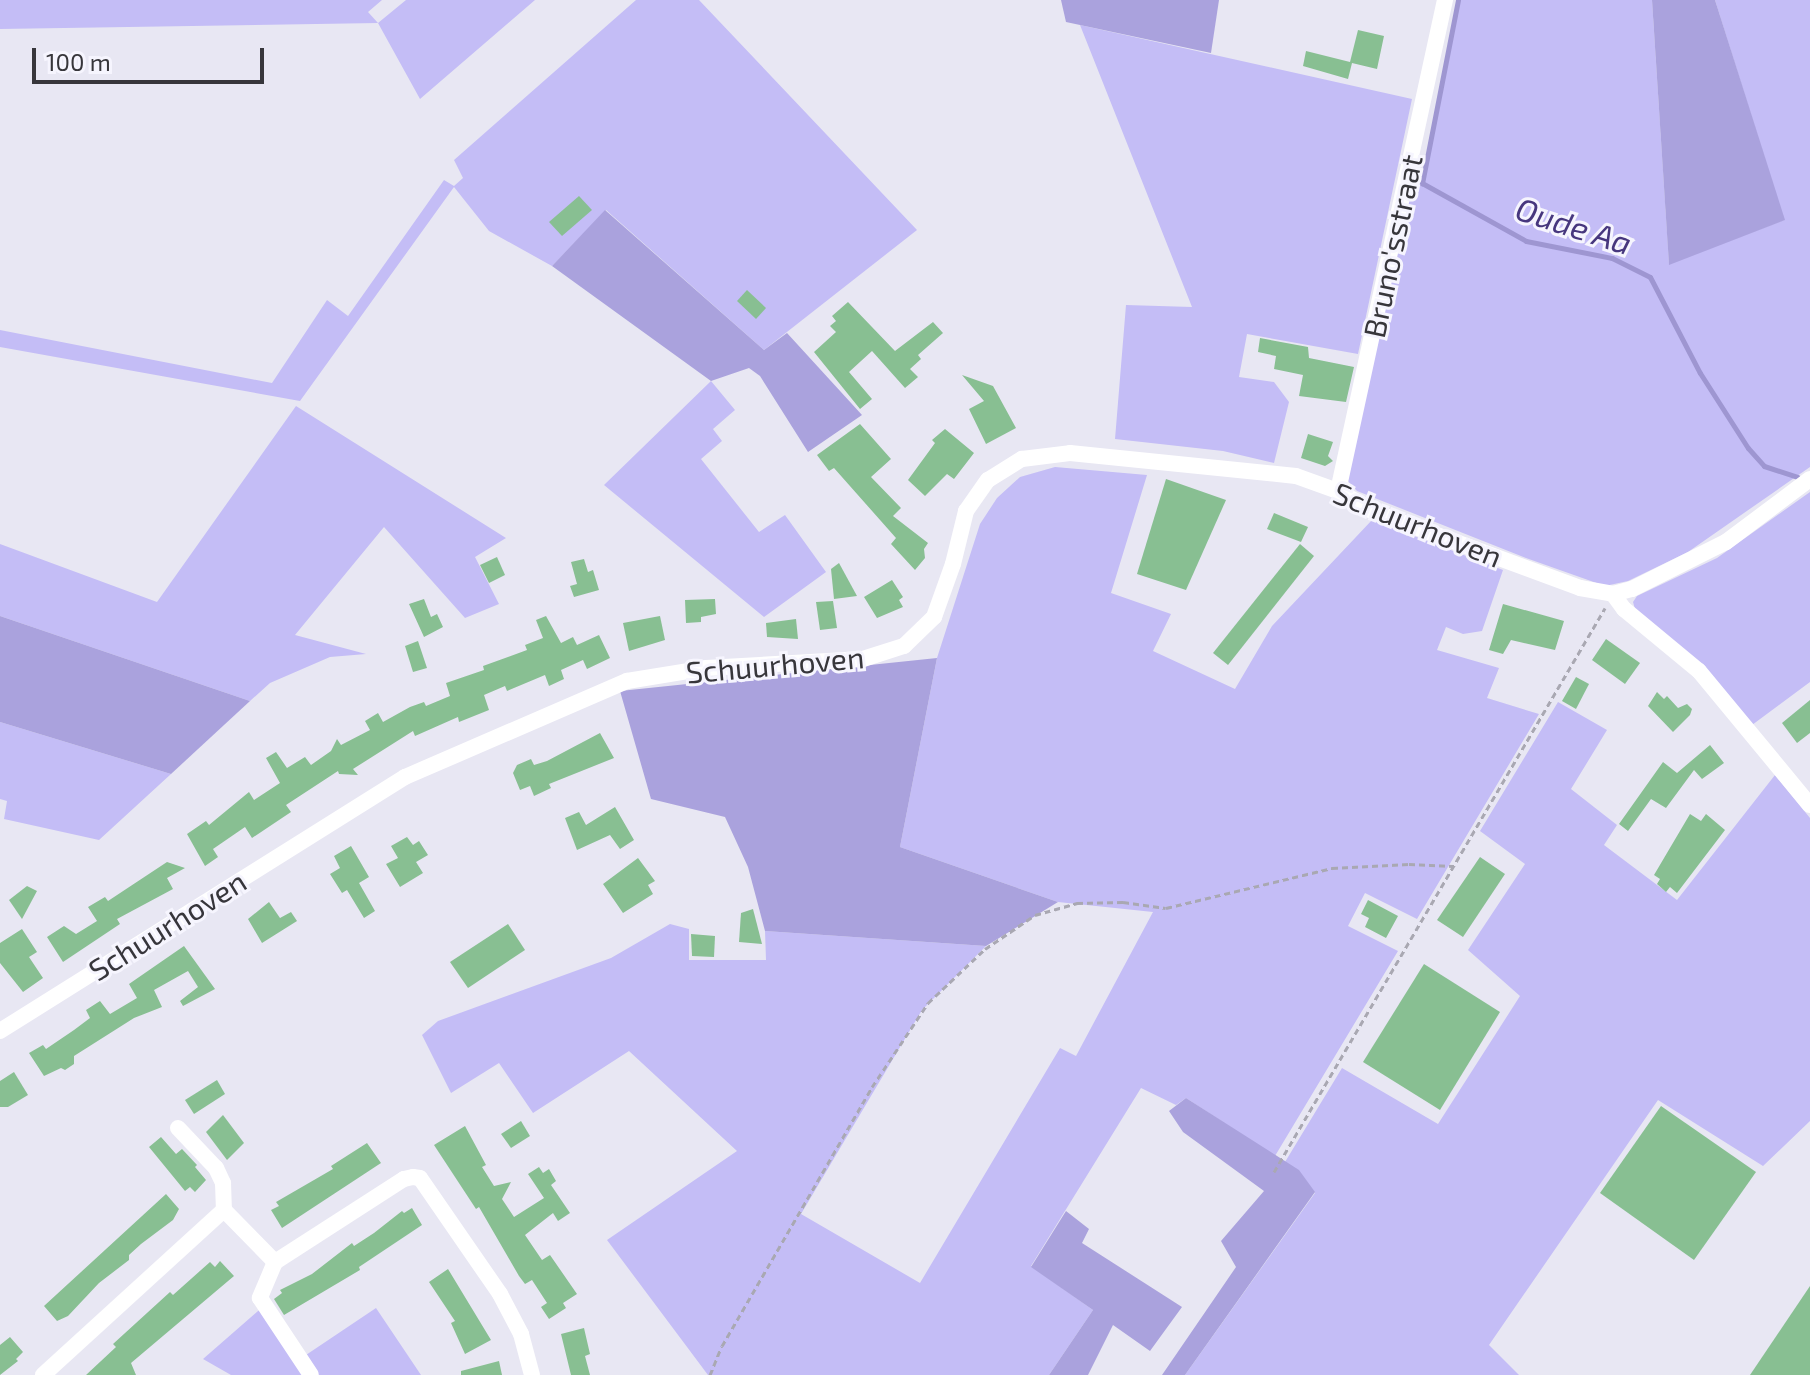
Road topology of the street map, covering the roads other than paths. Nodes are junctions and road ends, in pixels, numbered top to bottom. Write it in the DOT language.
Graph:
graph roads {
  1 [pos="1445,0"];
  2 [pos="1810,479"];
  3 [pos="1338,491"];
  4 [pos="1613,594"];
  5 [pos="1810,805"];
  6 [pos="0,1031"];
  7 [pos="178,1128"];
  8 [pos="224,1210"];
  9 [pos="275,1262"];
  10 [pos="43,1375"];
  11 [pos="311,1375"];
  12 [pos="532,1375"];
  1 -- 3 [label="street, Bruno'sstraat"];
  2 -- 4 [label="street"];
  3 -- 4 [label="street, Schuurhoven"];
  3 -- 6 [label="street, Schuurhoven"];
  4 -- 5 [label="street"];
  7 -- 8 [label="street"];
  8 -- 9 [label="street"];
  8 -- 10 [label="street"];
  9 -- 11 [label="street"];
  9 -- 12 [label="street"];
}
